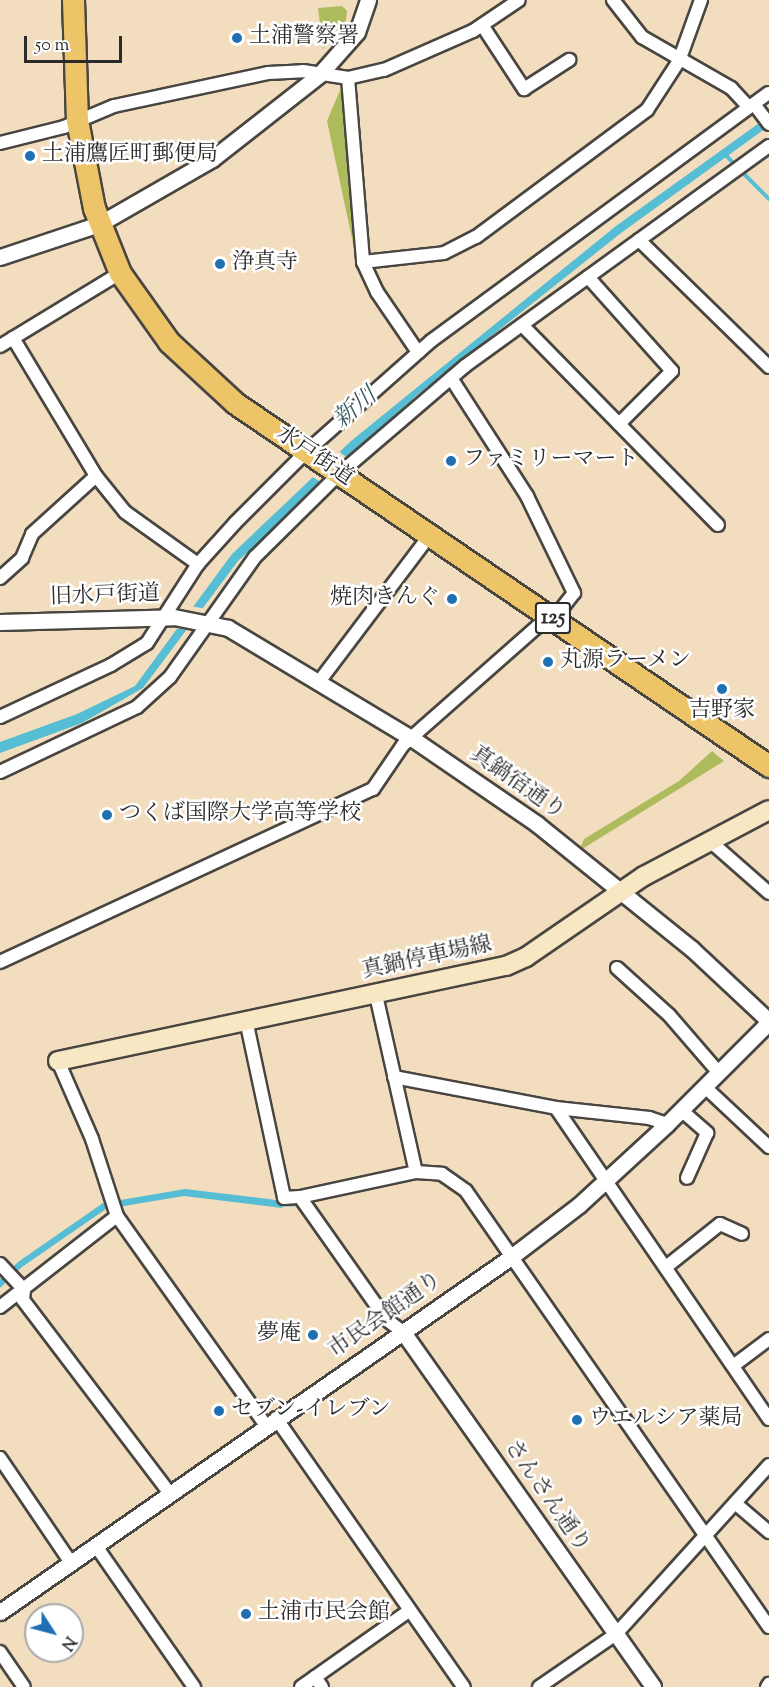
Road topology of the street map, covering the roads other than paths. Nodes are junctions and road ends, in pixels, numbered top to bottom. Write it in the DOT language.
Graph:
graph roads {
  1 [pos="73,0"];
  2 [pos="368,0"];
  3 [pos="519,0"];
  4 [pos="613,0"];
  5 [pos="701,0"];
  6 [pos="482,25"];
  7 [pos="568,60"];
  8 [pos="679,61"];
  9 [pos="319,75"];
  10 [pos="348,78"];
  11 [pos="769,93"];
  12 [pos="754,107"];
  13 [pos="77,120"];
  14 [pos="769,124"];
  15 [pos="0,143"];
  16 [pos="769,146"];
  17 [pos="99,224"];
  18 [pos="639,240"];
  19 [pos="0,257"];
  20 [pos="363,262"];
  21 [pos="120,273"];
  22 [pos="588,277"];
  23 [pos="522,325"];
  24 [pos="14,338"];
  25 [pos="0,346"];
  26 [pos="418,352"];
  27 [pos="769,366"];
  28 [pos="452,378"];
  29 [pos="619,424"];
  30 [pos="309,453"];
  31 [pos="338,473"];
  32 [pos="96,476"];
  33 [pos="718,525"];
  34 [pos="430,536"];
  35 [pos="198,564"];
  36 [pos="0,578"];
  37 [pos="169,617"];
  38 [pos="552,617"];
  39 [pos="205,621"];
  40 [pos="0,622"];
  41 [pos="318,683"];
  42 [pos="0,717"];
  43 [pos="413,740"];
  44 [pos="769,766"];
  45 [pos="0,772"];
  46 [pos="769,810"];
  47 [pos="711,842"];
  48 [pos="622,891"];
  49 [pos="769,893"];
  50 [pos="0,962"];
  51 [pos="617,968"];
  52 [pos="376,995"];
  53 [pos="246,1020"];
  54 [pos="769,1022"];
  55 [pos="58,1061"];
  56 [pos="719,1073"];
  57 [pos="394,1077"];
  58 [pos="705,1087"];
  59 [pos="556,1108"];
  60 [pos="681,1110"];
  61 [pos="667,1124"];
  62 [pos="769,1147"];
  63 [pos="416,1172"];
  64 [pos="687,1178"];
  65 [pos="605,1183"];
  66 [pos="300,1197"];
  67 [pos="117,1216"];
  68 [pos="742,1234"];
  69 [pos="511,1257"];
  70 [pos="0,1264"];
  71 [pos="666,1267"];
  72 [pos="24,1290"];
  73 [pos="0,1307"];
  74 [pos="403,1332"];
  75 [pos="769,1339"];
  76 [pos="733,1366"];
  77 [pos="769,1419"];
  78 [pos="271,1422"];
  79 [pos="0,1458"];
  80 [pos="769,1465"];
  81 [pos="169,1491"];
  82 [pos="735,1503"];
  83 [pos="769,1532"];
  84 [pos="706,1538"];
  85 [pos="96,1546"];
  86 [pos="71,1563"];
  87 [pos="410,1610"];
  88 [pos="0,1612"];
  89 [pos="769,1627"];
  90 [pos="616,1634"];
  91 [pos="0,1652"];
  92 [pos="319,1682"];
  93 [pos="24,1687"];
  94 [pos="194,1687"];
  95 [pos="301,1687"];
  96 [pos="464,1687"];
  97 [pos="539,1687"];
  98 [pos="653,1687"];
  1 -- 13 [label="highway, 水戸街道 / 125"];
  2 -- 9 [label="street"];
  3 -- 6 [label="street"];
  4 -- 8 [label="street"];
  5 -- 8 [label="street"];
  6 -- 7 [label="street"];
  6 -- 10 [label="street"];
  8 -- 12 [label="street"];
  8 -- 20 [label="street"];
  9 -- 10 [label="street"];
  9 -- 13 [label="street"];
  9 -- 17 [label="street"];
  10 -- 20 [label="street"];
  11 -- 12 [label="street"];
  12 -- 14 [label="street"];
  12 -- 26 [label="street"];
  13 -- 15 [label="street"];
  13 -- 17 [label="highway, 水戸街道 / 125"];
  16 -- 18 [label="street"];
  17 -- 19 [label="street"];
  17 -- 21 [label="highway, 水戸街道 / 125"];
  18 -- 22 [label="street"];
  18 -- 27 [label="street"];
  20 -- 26 [label="street"];
  21 -- 24 [label="street"];
  21 -- 30 [label="highway, 水戸街道 / 125"];
  22 -- 23 [label="street"];
  22 -- 29 [label="street"];
  23 -- 28 [label="street"];
  23 -- 29 [label="street"];
  24 -- 25 [label="street"];
  24 -- 32 [label="street"];
  26 -- 30 [label="street"];
  28 -- 31 [label="street"];
  28 -- 38 [label="street"];
  29 -- 33 [label="street"];
  30 -- 31 [label="highway, 水戸街道 / 125"];
  30 -- 35 [label="street"];
  31 -- 34 [label="highway, 水戸街道 / 125"];
  31 -- 39 [label="street"];
  32 -- 35 [label="street"];
  32 -- 36 [label="street"];
  34 -- 38 [label="highway, 水戸街道 / 125"];
  34 -- 41 [label="street"];
  35 -- 37 [label="street"];
  37 -- 39 [label="street, 旧水戸街道"];
  37 -- 40 [label="street, 旧水戸街道"];
  37 -- 42 [label="street"];
  38 -- 43 [label="street"];
  38 -- 44 [label="highway, 水戸街道 / 125"];
  39 -- 41 [label="street, 真鍋宿通り"];
  39 -- 45 [label="street"];
  41 -- 43 [label="street, 真鍋宿通り"];
  43 -- 48 [label="street, 真鍋宿通り"];
  43 -- 50 [label="street"];
  46 -- 47 [label="main road, 真鍋停車場線"];
  47 -- 48 [label="main road, 真鍋停車場線"];
  47 -- 49 [label="street"];
  48 -- 52 [label="main road, 真鍋停車場線"];
  48 -- 54 [label="street, 真鍋宿通り"];
  51 -- 56 [label="street"];
  52 -- 53 [label="main road, 真鍋停車場線"];
  52 -- 57 [label="street"];
  53 -- 55 [label="main road, 真鍋停車場線"];
  53 -- 66 [label="street"];
  54 -- 56 [label="street, 市民会館通り"];
  55 -- 67 [label="street"];
  56 -- 58 [label="street, 市民会館通り"];
  57 -- 59 [label="street"];
  57 -- 63 [label="street"];
  58 -- 60 [label="street, 市民会館通り"];
  58 -- 62 [label="street"];
  59 -- 61 [label="street"];
  59 -- 65 [label="street"];
  60 -- 61 [label="street, 市民会館通り"];
  60 -- 64 [label="street"];
  61 -- 65 [label="street, 市民会館通り"];
  63 -- 66 [label="street"];
  63 -- 69 [label="street"];
  65 -- 69 [label="street, 市民会館通り"];
  65 -- 71 [label="street"];
  66 -- 74 [label="street"];
  67 -- 72 [label="street"];
  67 -- 78 [label="street"];
  68 -- 71 [label="street"];
  69 -- 74 [label="street, 市民会館通り"];
  69 -- 84 [label="street"];
  70 -- 72 [label="street"];
  71 -- 76 [label="street"];
  72 -- 73 [label="street"];
  72 -- 81 [label="street"];
  74 -- 78 [label="street, 市民会館通り"];
  74 -- 90 [label="street, さんさん通り"];
  75 -- 76 [label="street"];
  76 -- 77 [label="street"];
  78 -- 81 [label="street, 市民会館通り"];
  78 -- 87 [label="street"];
  79 -- 86 [label="street"];
  80 -- 82 [label="street"];
  81 -- 85 [label="street, 市民会館通り"];
  82 -- 83 [label="street"];
  82 -- 84 [label="street"];
  84 -- 89 [label="street"];
  84 -- 90 [label="street"];
  85 -- 86 [label="street, 市民会館通り"];
  85 -- 94 [label="street"];
  86 -- 88 [label="street, 市民会館通り"];
  87 -- 92 [label="street"];
  87 -- 96 [label="street"];
  90 -- 97 [label="street"];
  90 -- 98 [label="street, さんさん通り"];
  91 -- 93 [label="street"];
  92 -- 95 [label="street"];
}
